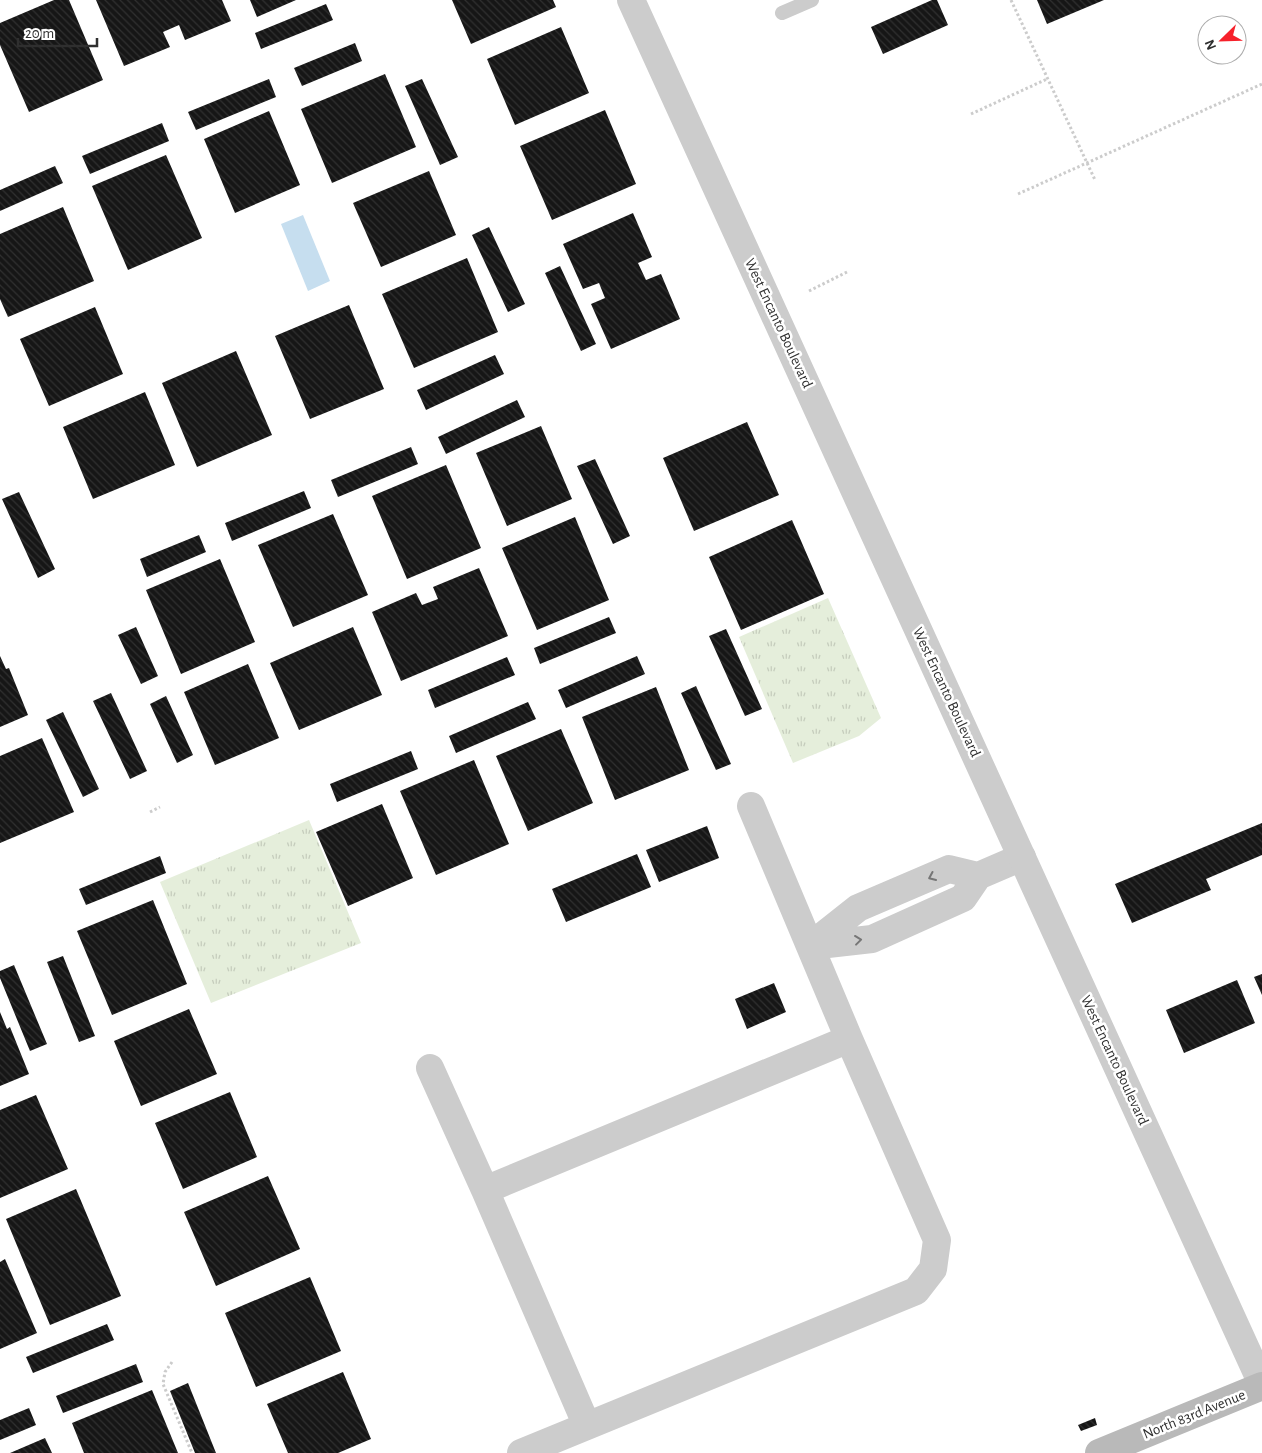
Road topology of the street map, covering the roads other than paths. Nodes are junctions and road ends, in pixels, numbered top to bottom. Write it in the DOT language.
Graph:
graph roads {
  1 [pos="631,0"];
  2 [pos="812,0"];
  3 [pos="782,13"];
  4 [pos="752,806"];
  5 [pos="1022,857"];
  6 [pos="978,876"];
  7 [pos="906,888"];
  8 [pos="918,918"];
  9 [pos="810,946"];
  10 [pos="849,1039"];
  11 [pos="430,1068"];
  12 [pos="485,1190"];
  13 [pos="1262,1385"];
  14 [pos="587,1426"];
  15 [pos="521,1453"];
  16 [pos="1098,1453"];
  1 -- 5 [label="street, West Encanto Boulevard"];
  2 -- 3 [label="lane"];
  4 -- 9 [label="street"];
  5 -- 6 [label="street"];
  5 -- 13 [label="street, West Encanto Boulevard"];
  6 -- 7 [label="street, one-way"];
  6 -- 8 [label="street"];
  7 -- 8 [label="street"];
  7 -- 9 [label="street"];
  9 -- 8 [label="street, one-way"];
  9 -- 10 [label="street"];
  10 -- 12 [label="street"];
  10 -- 14 [label="street"];
  11 -- 12 [label="street"];
  12 -- 14 [label="street"];
  13 -- 16 [label="main road, North 83rd Avenue"];
  14 -- 15 [label="street"];
}
